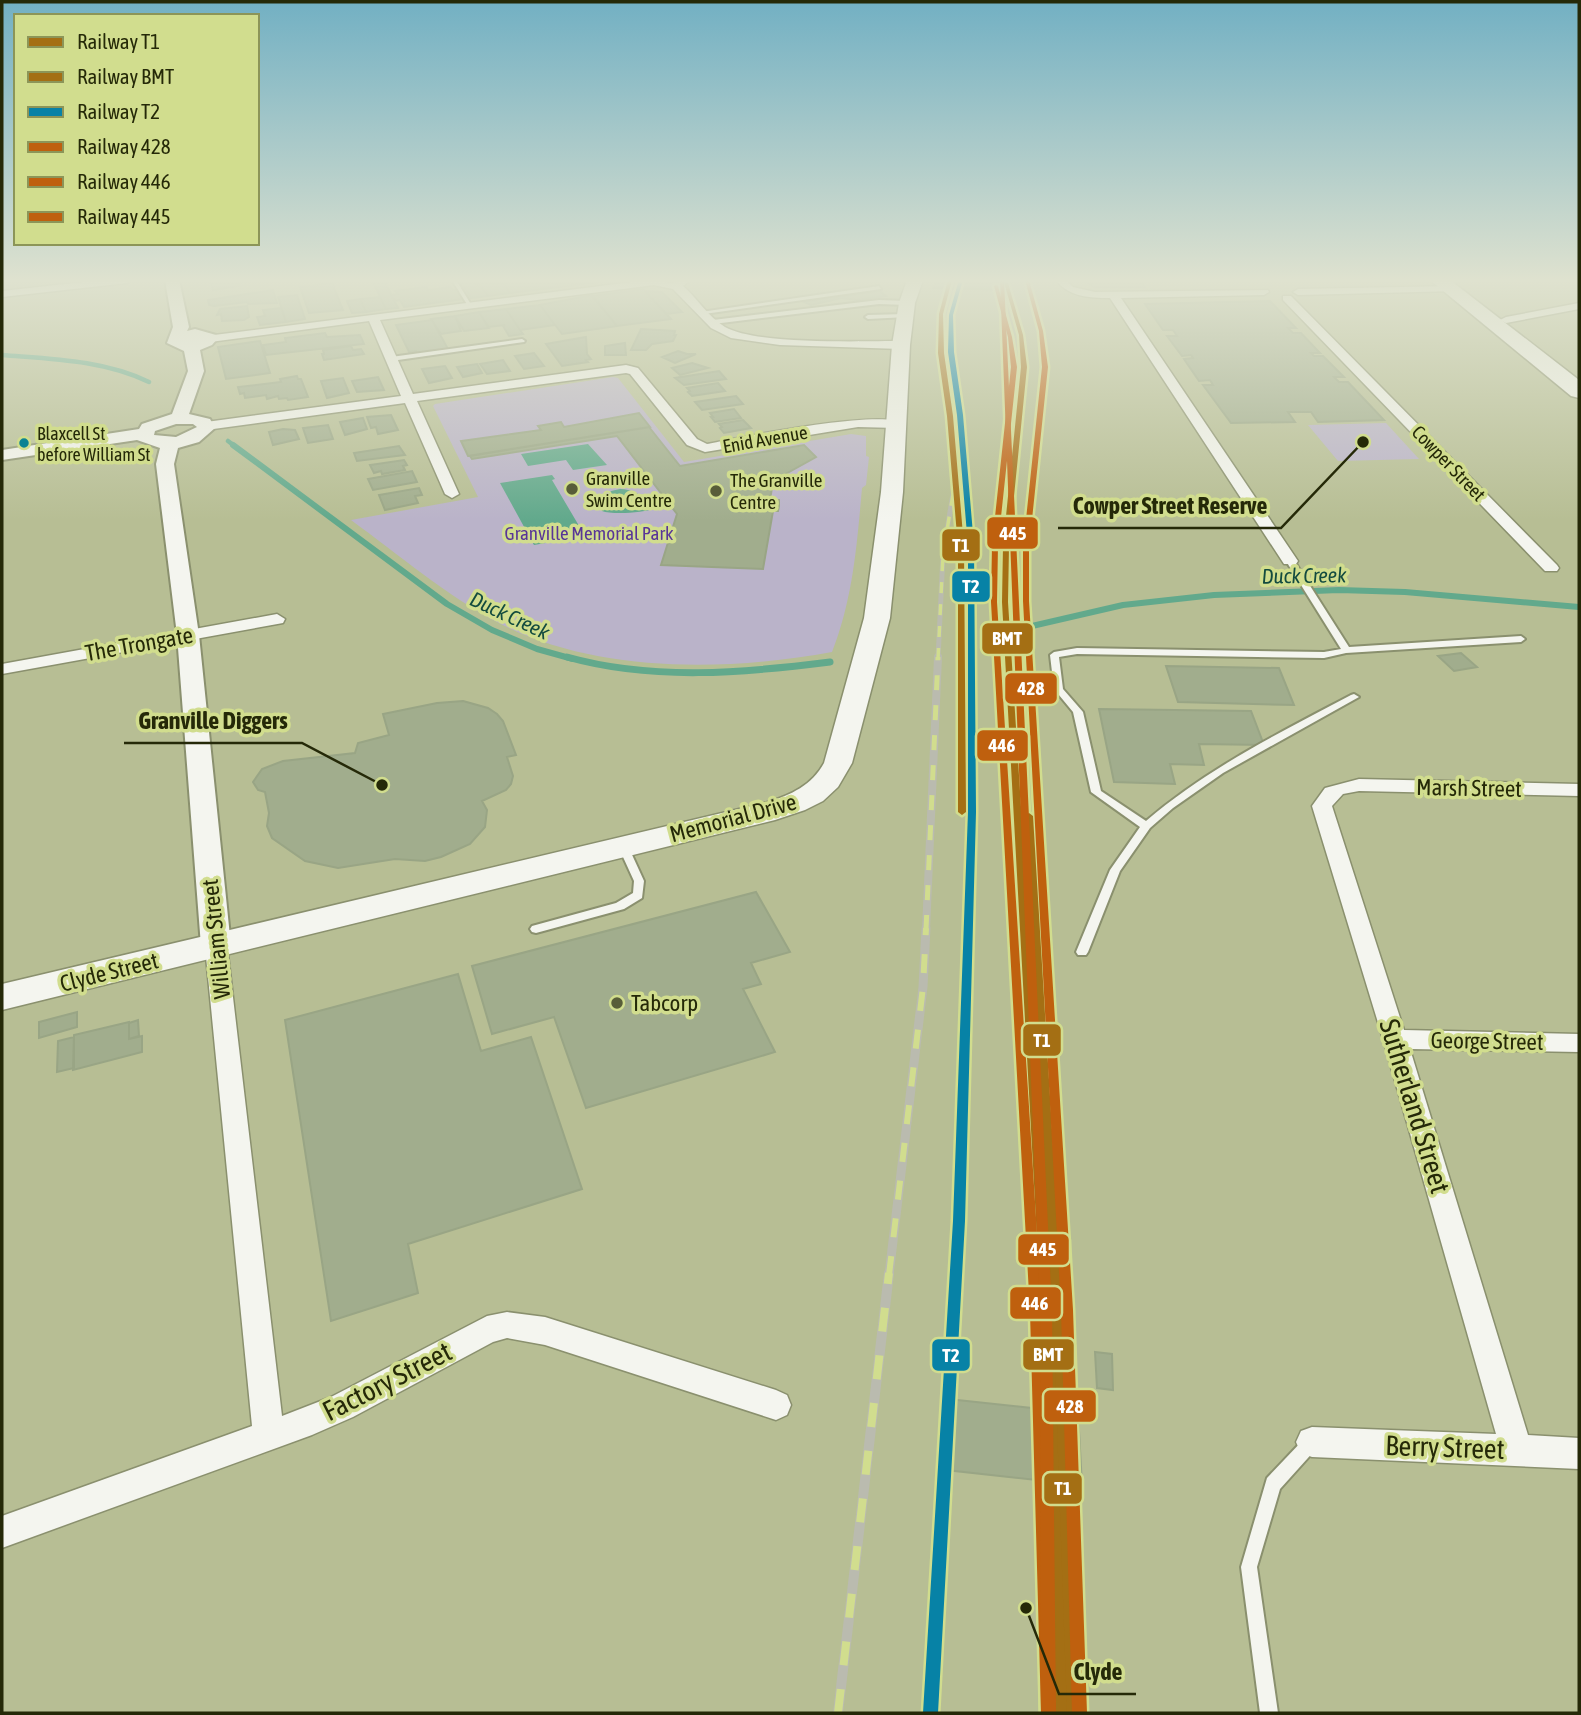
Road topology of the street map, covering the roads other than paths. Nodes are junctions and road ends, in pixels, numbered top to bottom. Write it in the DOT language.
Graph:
graph roads {
  1 [pos="196,360"];
  2 [pos="391,360"];
  3 [pos="900,360"];
  4 [pos="1157,360"];
  5 [pos="1352,360"];
  6 [pos="1541,360"];
  7 [pos="1560,360"];
  8 [pos="1579,374"];
  9 [pos="1579,391"];
  10 [pos="408,398"];
  11 [pos="179,418"];
  12 [pos="897,424"];
  13 [pos="206,426"];
  14 [pos="143,434"];
  15 [pos="170,443"];
  16 [pos="2,454"];
  17 [pos="452,494"];
  18 [pos="1290,561"];
  19 [pos="1551,568"];
  20 [pos="277,619"];
  21 [pos="188,635"];
  22 [pos="1521,639"];
  23 [pos="1346,650"];
  24 [pos="2,669"];
  25 [pos="1354,697"];
  26 [pos="1359,785"];
  27 [pos="1579,790"];
  28 [pos="1146,826"];
  29 [pos="623,846"];
  30 [pos="536,929"];
  31 [pos="216,946"];
  32 [pos="1083,952"];
  33 [pos="2,997"];
  34 [pos="1395,1039"];
  35 [pos="1579,1043"];
  36 [pos="776,1405"];
  37 [pos="269,1436"];
  38 [pos="1312,1442"];
  39 [pos="1517,1451"];
  40 [pos="1579,1452"];
  41 [pos="2,1532"];
  42 [pos="1269,1713"];
  1 -- 11 [label="street"];
  2 -- 10 [label="street"];
  3 -- 12 [label="main road, Memorial Drive"];
  4 -- 18 [label="street"];
  5 -- 19 [label="street, Cowper Street"];
  6 -- 9 [label="highway"];
  7 -- 8 [label="highway"];
  10 -- 12 [label="street, Enid Avenue"];
  10 -- 13 [label="street"];
  10 -- 17 [label="street"];
  11 -- 13 [label="street"];
  11 -- 14 [label="street"];
  12 -- 29 [label="main road, Memorial Drive"];
  13 -- 15 [label="street"];
  14 -- 15 [label="street"];
  14 -- 16 [label="street"];
  15 -- 21 [label="street, William Street"];
  18 -- 23 [label="lane"];
  20 -- 21 [label="street, The Trongate"];
  21 -- 24 [label="street, The Trongate"];
  21 -- 31 [label="street, William Street"];
  22 -- 23 [label="lane"];
  23 -- 28 [label="lane"];
  25 -- 28 [label="lane"];
  26 -- 27 [label="street, Marsh Street"];
  26 -- 34 [label="street, Sutherland Street"];
  28 -- 32 [label="lane"];
  29 -- 30 [label="lane"];
  29 -- 31 [label="main road, Memorial Drive"];
  31 -- 33 [label="main road, Clyde Street"];
  31 -- 37 [label="street, William Street"];
  34 -- 35 [label="street, George Street"];
  34 -- 39 [label="street, Sutherland Street"];
  36 -- 37 [label="street, Factory Street"];
  37 -- 41 [label="street, Factory Street"];
  38 -- 39 [label="street, Berry Street"];
  38 -- 42 [label="lane"];
  39 -- 40 [label="street, Berry Street"];
}
